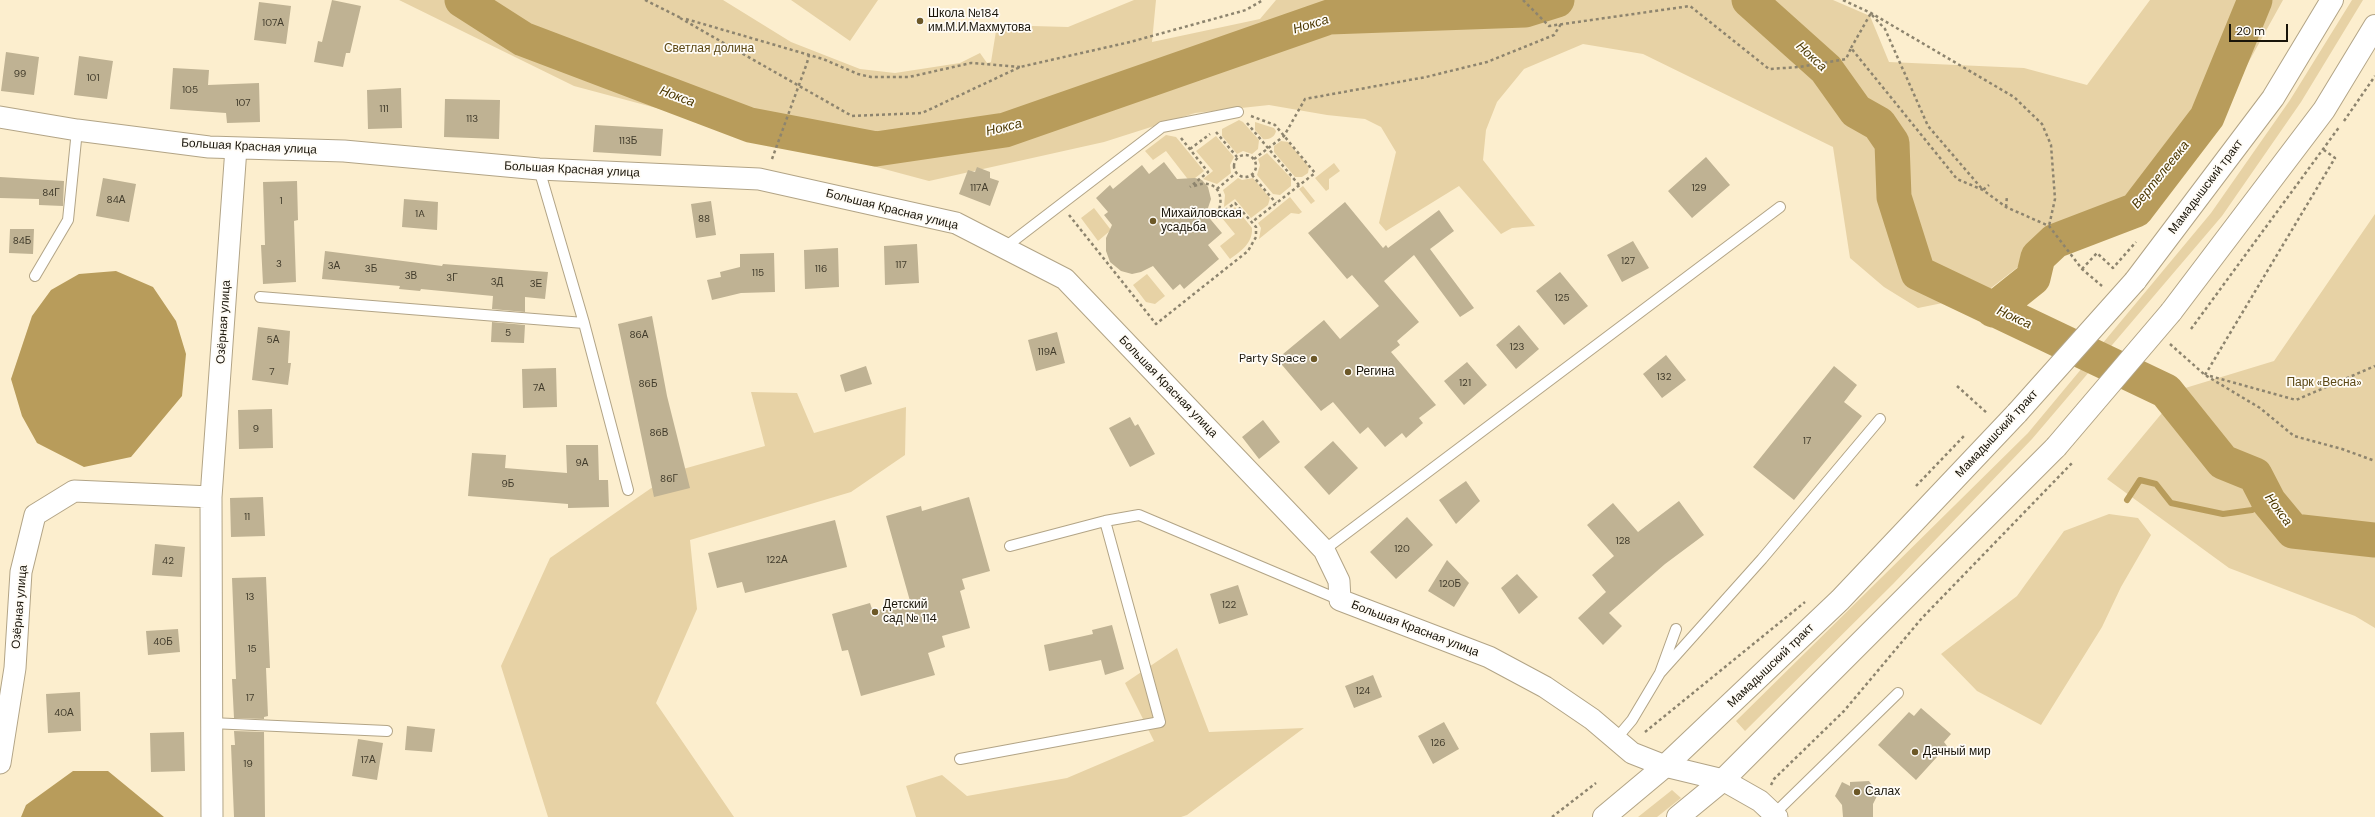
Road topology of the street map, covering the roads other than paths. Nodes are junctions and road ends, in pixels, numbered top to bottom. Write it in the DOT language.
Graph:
graph roads {
  1 [pos="2332,0"];
  2 [pos="2375,26"];
  3 [pos="1238,112"];
  4 [pos="0,117"];
  5 [pos="77,130"];
  6 [pos="236,148"];
  7 [pos="539,169"];
  8 [pos="1780,207"];
  9 [pos="1004,248"];
  10 [pos="35,276"];
  11 [pos="260,296"];
  12 [pos="584,323"];
  13 [pos="1880,419"];
  14 [pos="628,490"];
  15 [pos="211,497"];
  16 [pos="1105,521"];
  17 [pos="1010,546"];
  18 [pos="1324,550"];
  19 [pos="1340,600"];
  20 [pos="1676,629"];
  21 [pos="1660,673"];
  22 [pos="1898,693"];
  23 [pos="212,723"];
  24 [pos="387,731"];
  25 [pos="1616,739"];
  26 [pos="960,759"];
  27 [pos="0,763"];
  28 [pos="1665,766"];
  29 [pos="1723,780"];
  30 [pos="1768,814"];
  31 [pos="212,817"];
  32 [pos="1604,817"];
  33 [pos="1678,817"];
  1 -- 28 [label="main road, Мамадышский тракт, bridge"];
  2 -- 29 [label="main road, bridge"];
  3 -- 9 [label="lane"];
  4 -- 5 [label="street, Большая Красная улица"];
  5 -- 6 [label="street, Большая Красная улица"];
  5 -- 10 [label="lane"];
  6 -- 7 [label="street, Большая Красная улица"];
  6 -- 15 [label="street, Озёрная улица"];
  7 -- 9 [label="street, Большая Красная улица"];
  7 -- 12 [label="lane"];
  8 -- 18 [label="lane"];
  9 -- 18 [label="street, Большая Красная улица"];
  11 -- 12 [label="lane"];
  12 -- 14 [label="lane"];
  13 -- 21 [label="lane"];
  15 -- 23 [label="street, Озёрная улица"];
  15 -- 27 [label="street, Озёрная улица"];
  16 -- 17 [label="lane"];
  16 -- 19 [label="lane"];
  16 -- 26 [label="lane"];
  18 -- 19 [label="street, Большая Красная улица"];
  19 -- 25 [label="street, Большая Красная улица"];
  20 -- 21 [label="lane"];
  21 -- 25 [label="lane"];
  22 -- 30 [label="lane"];
  23 -- 24 [label="lane"];
  23 -- 31 [label="street, Озёрная улица"];
  25 -- 28 [label="street, Большая Красная улица"];
  28 -- 29 [label="street, Большая Красная улица"];
  28 -- 32 [label="main road, Мамадышский тракт"];
  29 -- 30 [label="street, Большая Красная улица"];
  29 -- 33 [label="main road"];
}
